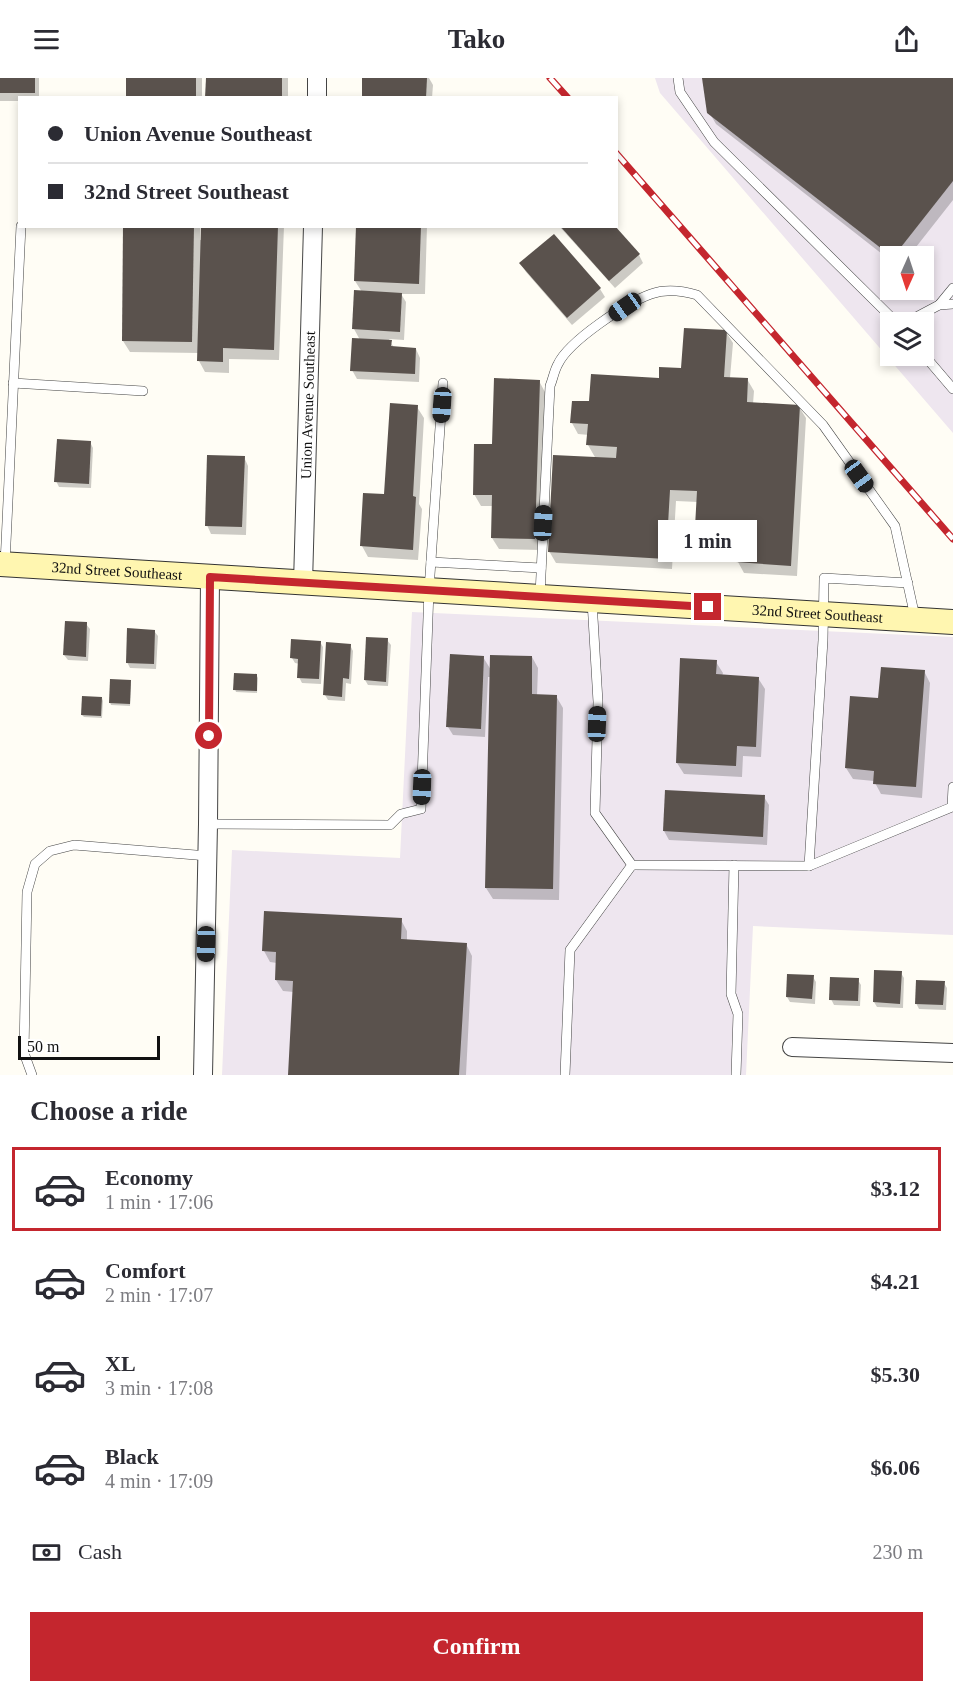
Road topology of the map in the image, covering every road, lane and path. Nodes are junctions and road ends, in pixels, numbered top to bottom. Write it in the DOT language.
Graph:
graph roads {
  1 [pos="317,78"];
  2 [pos="678,78"];
  3 [pos="317,96"];
  4 [pos="21,228"];
  5 [pos="313,228"];
  6 [pos="953,288"];
  7 [pos="953,304"];
  8 [pos="939,305"];
  9 [pos="887,312"];
  10 [pos="926,312"];
  11 [pos="934,366"];
  12 [pos="14,383"];
  13 [pos="443,383"];
  14 [pos="953,389"];
  15 [pos="142,391"];
  16 [pos="431,562"];
  17 [pos="2,564"];
  18 [pos="541,568"];
  19 [pos="210,577"];
  20 [pos="303,583"];
  21 [pos="908,583"];
  22 [pos="429,590"];
  23 [pos="539,596"];
  24 [pos="592,599"];
  25 [pos="824,614"];
  26 [pos="916,620"];
  27 [pos="953,622"];
  28 [pos="953,787"];
  29 [pos="208,824"];
  30 [pos="208,856"];
  31 [pos="632,865"];
  32 [pos="734,865"];
  33 [pos="809,866"];
  34 [pos="792,1047"];
  35 [pos="953,1053"];
  36 [pos="32,1075"];
  37 [pos="203,1075"];
  38 [pos="565,1075"];
  39 [pos="736,1075"];
  1 -- 3 [label="street"];
  2 -- 9 [label="lane"];
  4 -- 12 [label="lane"];
  5 -- 20 [label="street, Union Avenue Southeast"];
  6 -- 8 [label="lane"];
  7 -- 8 [label="lane"];
  8 -- 10 [label="lane"];
  11 -- 14 [label="lane"];
  12 -- 15 [label="lane"];
  12 -- 17 [label="lane"];
  13 -- 16 [label="lane"];
  16 -- 18 [label="lane"];
  16 -- 22 [label="lane"];
  17 -- 19 [label="street, 32nd Street Southeast"];
  18 -- 21 [label="lane"];
  18 -- 23 [label="lane"];
  19 -- 20 [label="street, 32nd Street Southeast"];
  19 -- 29 [label="street"];
  20 -- 22 [label="street, 32nd Street Southeast"];
  21 -- 25 [label="lane"];
  21 -- 26 [label="lane"];
  22 -- 23 [label="street, 32nd Street Southeast"];
  22 -- 29 [label="lane"];
  23 -- 24 [label="street, 32nd Street Southeast"];
  24 -- 25 [label="street, 32nd Street Southeast"];
  24 -- 31 [label="lane"];
  25 -- 26 [label="street, 32nd Street Southeast"];
  25 -- 33 [label="lane"];
  26 -- 27 [label="street, 32nd Street Southeast"];
  28 -- 33 [label="lane"];
  29 -- 30 [label="street"];
  30 -- 36 [label="lane"];
  30 -- 37 [label="street"];
  31 -- 32 [label="lane"];
  31 -- 38 [label="lane"];
  32 -- 33 [label="lane"];
  32 -- 39 [label="lane"];
  34 -- 35 [label="street"];
}
